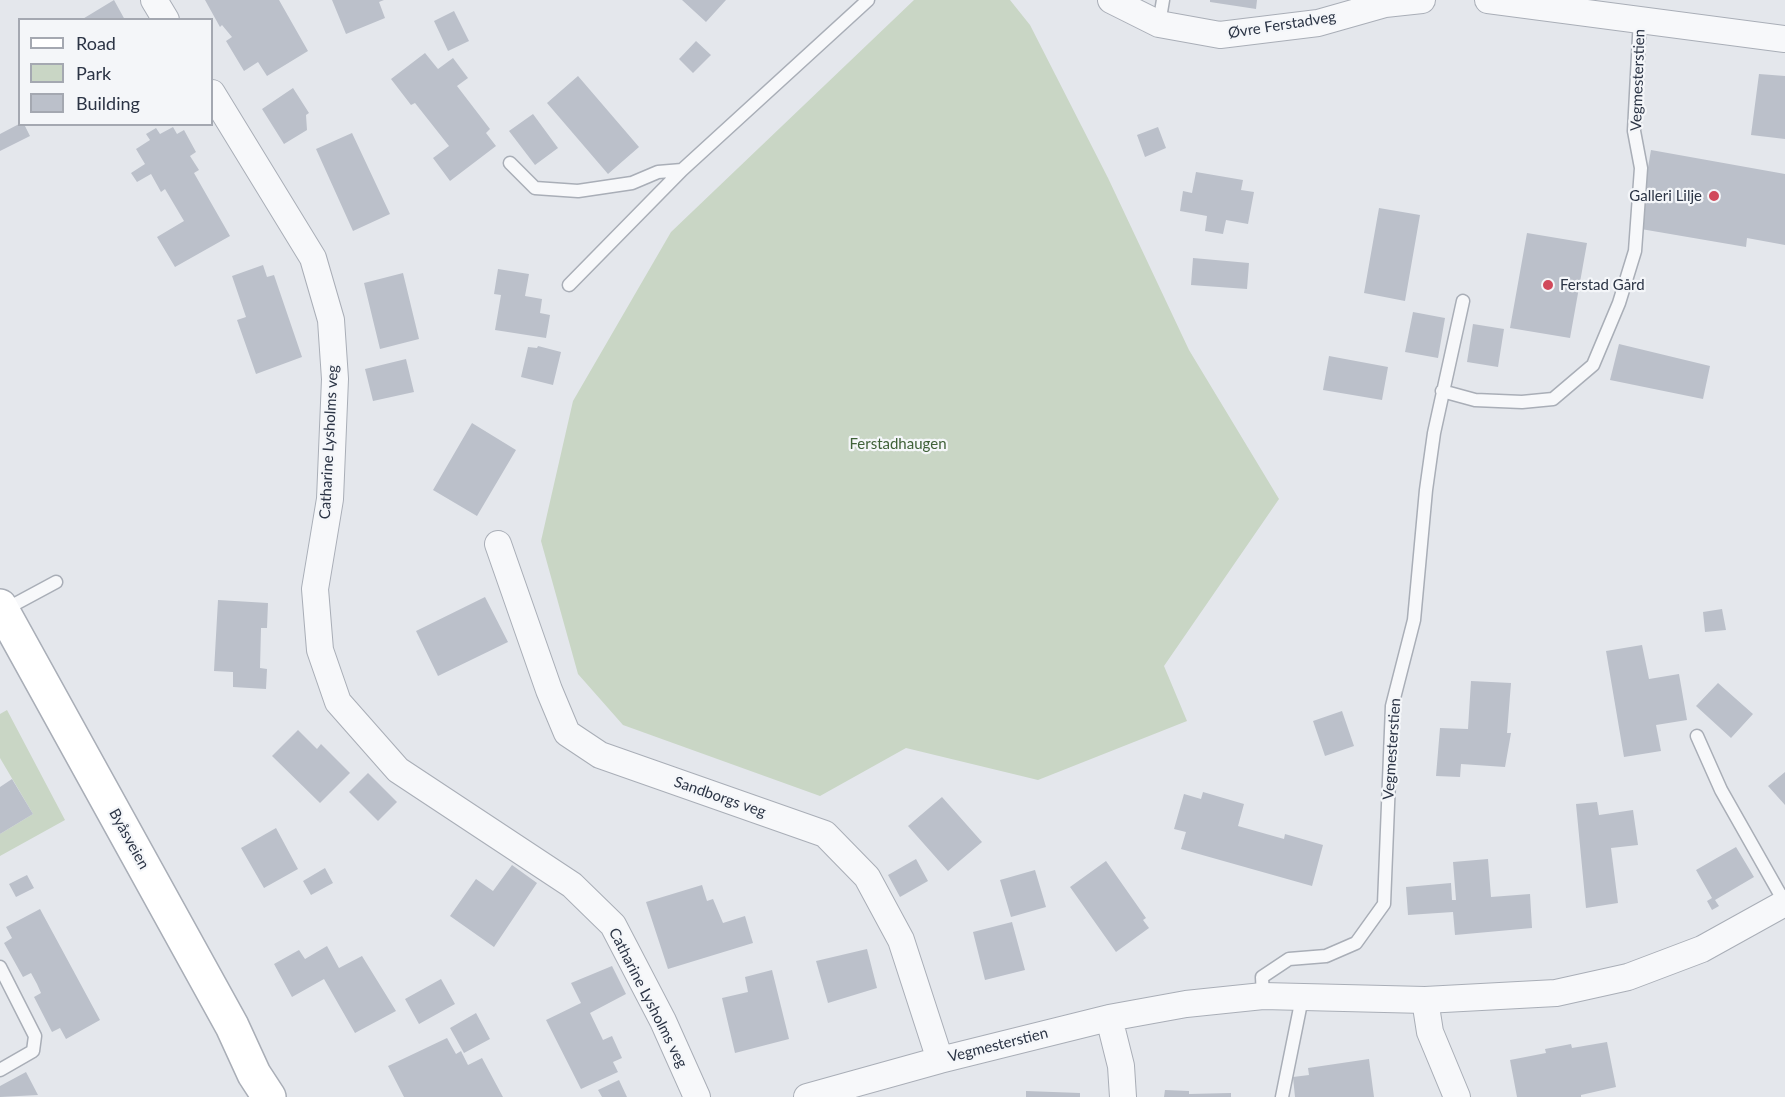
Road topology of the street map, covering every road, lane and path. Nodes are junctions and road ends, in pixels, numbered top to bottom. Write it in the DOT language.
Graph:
graph roads {
  1 [pos="154,0"];
  2 [pos="868,0"];
  3 [pos="1110,0"];
  4 [pos="1422,0"];
  5 [pos="1488,0"];
  6 [pos="1161,12"];
  7 [pos="165,18"];
  8 [pos="1640,18"];
  9 [pos="1785,39"];
  10 [pos="213,95"];
  11 [pos="510,164"];
  12 [pos="682,170"];
  13 [pos="570,285"];
  14 [pos="1463,301"];
  15 [pos="1442,391"];
  16 [pos="498,544"];
  17 [pos="56,582"];
  18 [pos="1,608"];
  19 [pos="1697,736"];
  20 [pos="1785,903"];
  21 [pos="0,967"];
  22 [pos="1263,996"];
  23 [pos="1302,998"];
  24 [pos="1425,1000"];
  25 [pos="1109,1018"];
  26 [pos="940,1059"];
  27 [pos="0,1070"];
  28 [pos="260,1089"];
  29 [pos="697,1097"];
  30 [pos="807,1097"];
  31 [pos="1123,1097"];
  32 [pos="1282,1097"];
  33 [pos="1457,1097"];
  1 -- 7 [label="street"];
  2 -- 12 [label="lane"];
  3 -- 6 [label="street, Øvre Ferstadveg"];
  4 -- 6 [label="street, Øvre Ferstadveg"];
  5 -- 8 [label="street"];
  8 -- 9 [label="street"];
  8 -- 15 [label="lane, Vegmesterstien"];
  10 -- 29 [label="street, Catharine Lysholms veg"];
  11 -- 12 [label="lane"];
  12 -- 13 [label="lane"];
  14 -- 15 [label="lane, Vegmesterstien"];
  15 -- 22 [label="lane, Vegmesterstien"];
  16 -- 26 [label="street, Sandborgs veg"];
  17 -- 18 [label="lane"];
  18 -- 28 [label="main road, Byåsveien"];
  19 -- 20 [label="lane"];
  20 -- 24 [label="street, Vegmesterstien"];
  21 -- 27 [label="lane"];
  22 -- 23 [label="street, Vegmesterstien"];
  22 -- 25 [label="street, Vegmesterstien"];
  23 -- 24 [label="street, Vegmesterstien"];
  23 -- 32 [label="lane"];
  24 -- 33 [label="street"];
  25 -- 26 [label="street, Vegmesterstien"];
  25 -- 31 [label="street"];
  26 -- 30 [label="street, Vegmesterstien"];
}
